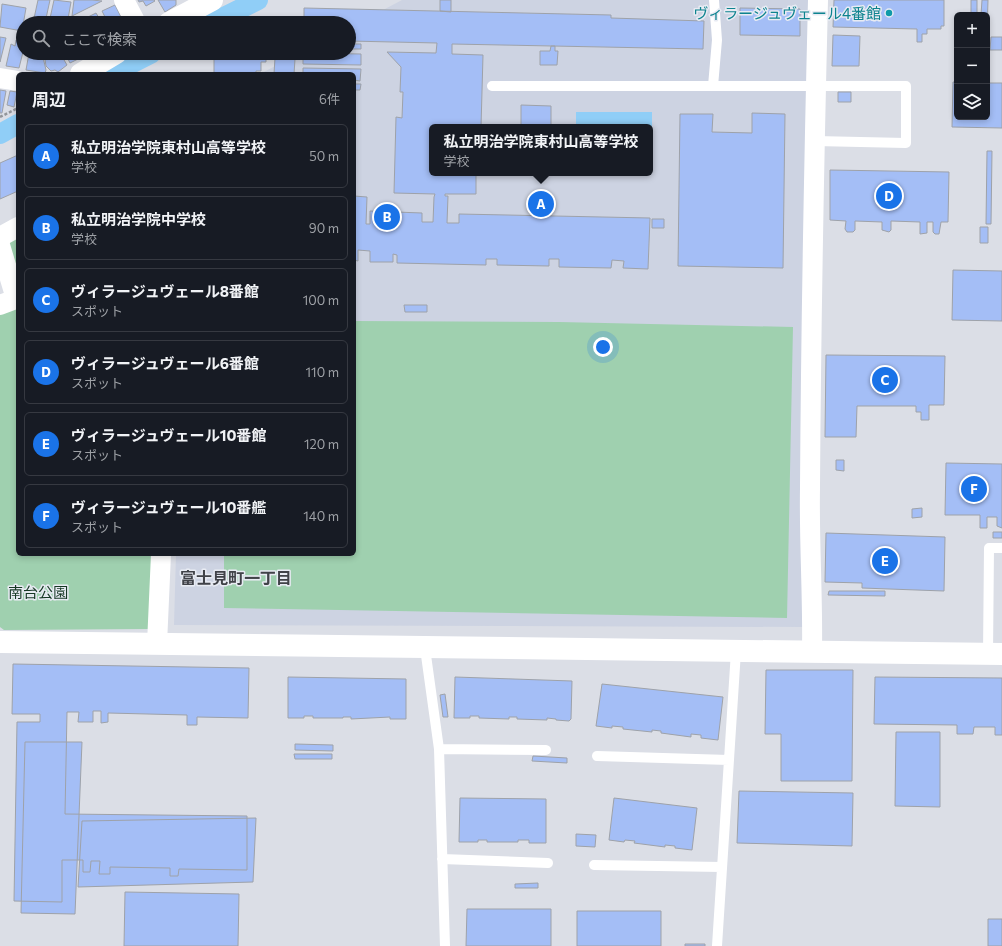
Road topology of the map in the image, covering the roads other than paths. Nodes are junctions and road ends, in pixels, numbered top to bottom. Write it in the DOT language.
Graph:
graph roads {
  1 [pos="124,0"];
  2 [pos="212,0"];
  3 [pos="714,0"];
  4 [pos="818,0"];
  5 [pos="132,16"];
  6 [pos="182,16"];
  7 [pos="104,60"];
  8 [pos="84,72"];
  9 [pos="0,78"];
  10 [pos="16,81"];
  11 [pos="492,86"];
  12 [pos="713,86"];
  13 [pos="816,87"];
  14 [pos="815,141"];
  15 [pos="16,228"];
  16 [pos="0,236"];
  17 [pos="0,245"];
  18 [pos="0,305"];
  19 [pos="1002,548"];
  20 [pos="160,556"];
  21 [pos="0,642"];
  22 [pos="157,644"];
  23 [pos="425,648"];
  24 [pos="736,650"];
  25 [pos="812,651"];
  26 [pos="995,654"];
  27 [pos="439,749"];
  28 [pos="546,750"];
  29 [pos="597,756"];
  30 [pos="729,760"];
  31 [pos="442,859"];
  32 [pos="548,863"];
  33 [pos="594,865"];
  34 [pos="722,866"];
  35 [pos="445,946"];
  36 [pos="717,946"];
  1 -- 5 [label="street"];
  2 -- 6 [label="street"];
  3 -- 12 [label="lane"];
  4 -- 13 [label="street"];
  7 -- 8 [label="street"];
  9 -- 10 [label="street"];
  11 -- 12 [label="lane"];
  12 -- 13 [label="lane"];
  13 -- 14 [label="street"];
  13 -- 14 [label="lane"];
  14 -- 25 [label="street"];
  15 -- 16 [label="street"];
  17 -- 18 [label="street"];
  19 -- 26 [label="lane"];
  20 -- 22 [label="street"];
  21 -- 22 [label="street"];
  22 -- 23 [label="street"];
  23 -- 24 [label="street"];
  23 -- 27 [label="lane"];
  24 -- 25 [label="street"];
  24 -- 30 [label="lane"];
  25 -- 26 [label="street"];
  27 -- 28 [label="lane"];
  27 -- 31 [label="lane"];
  29 -- 30 [label="lane"];
  30 -- 34 [label="lane"];
  31 -- 32 [label="lane"];
  31 -- 35 [label="lane"];
  33 -- 34 [label="lane"];
  34 -- 36 [label="lane"];
}
